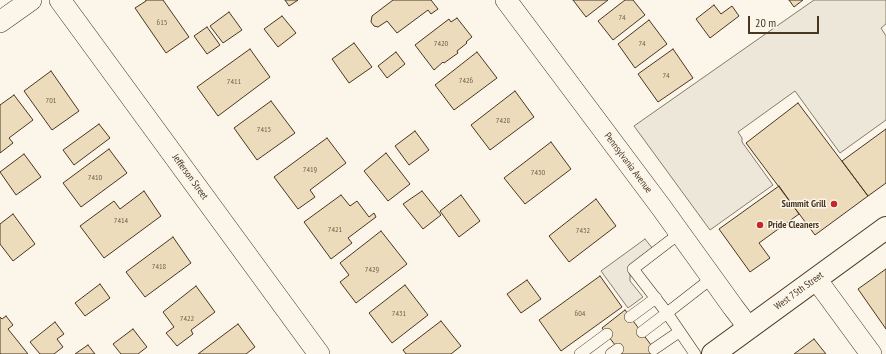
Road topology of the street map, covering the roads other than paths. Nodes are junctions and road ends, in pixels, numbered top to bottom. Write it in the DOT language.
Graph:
graph roads {
  1 [pos="31,0"];
  2 [pos="60,0"];
  3 [pos="506,0"];
  4 [pos="0,22"];
  5 [pos="886,228"];
  6 [pos="680,233"];
  7 [pos="712,278"];
  8 [pos="816,279"];
  9 [pos="656,298"];
  10 [pos="667,313"];
  11 [pos="630,317"];
  12 [pos="749,328"];
  13 [pos="642,332"];
  14 [pos="679,332"];
  15 [pos="607,334"];
  16 [pos="654,349"];
  17 [pos="319,354"];
  18 [pos="580,354"];
  19 [pos="695,354"];
  20 [pos="713,354"];
  21 [pos="871,354"];
  1 -- 4 [label="street"];
  2 -- 17 [label="street, Jefferson Street"];
  3 -- 6 [label="street, Pennsylvania Avenue"];
  5 -- 8 [label="main road, West 75th Street"];
  6 -- 7 [label="street, Pennsylvania Avenue"];
  6 -- 9 [label="lane"];
  7 -- 10 [label="lane"];
  7 -- 12 [label="street, Pennsylvania Avenue"];
  8 -- 12 [label="main road, West 75th Street"];
  8 -- 21 [label="street"];
  9 -- 10 [label="lane"];
  9 -- 11 [label="lane"];
  10 -- 13 [label="lane"];
  10 -- 14 [label="lane"];
  12 -- 20 [label="main road, West 75th Street"];
  14 -- 16 [label="lane"];
  14 -- 19 [label="lane"];
  15 -- 18 [label="lane"];
}
